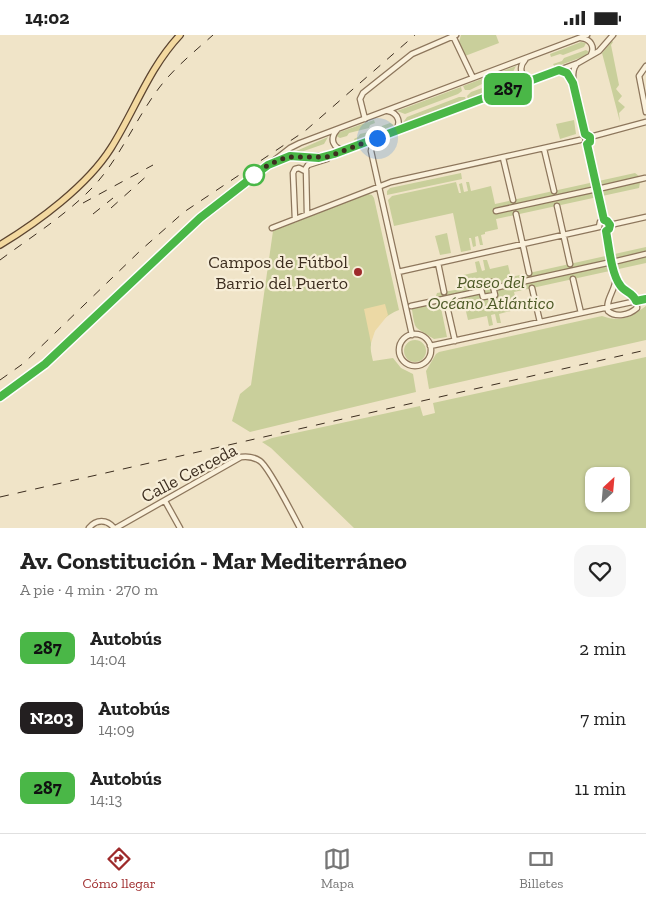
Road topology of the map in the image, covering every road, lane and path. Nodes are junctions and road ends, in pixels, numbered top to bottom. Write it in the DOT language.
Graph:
graph roads {
  1 [pos="180,35"];
  2 [pos="587,35"];
  3 [pos="613,35"];
  4 [pos="454,36"];
  5 [pos="580,38"];
  6 [pos="590,57"];
  7 [pos="526,59"];
  8 [pos="578,63"];
  9 [pos="646,66"];
  10 [pos="559,70"];
  11 [pos="473,78"];
  12 [pos="532,80"];
  13 [pos="573,83"];
  14 [pos="386,111"];
  15 [pos="646,112"];
  16 [pos="365,119"];
  17 [pos="646,122"];
  18 [pos="338,129"];
  19 [pos="394,132"];
  20 [pos="585,134"];
  21 [pos="590,137"];
  22 [pos="377,138"];
  23 [pos="580,140"];
  24 [pos="587,144"];
  25 [pos="357,145"];
  26 [pos="544,149"];
  27 [pos="345,150"];
  28 [pos="371,151"];
  29 [pos="334,154"];
  30 [pos="503,157"];
  31 [pos="268,165"];
  32 [pos="306,172"];
  33 [pos="645,178"];
  34 [pos="379,186"];
  35 [pos="602,188"];
  36 [pos="592,190"];
  37 [pos="554,191"];
  38 [pos="512,200"];
  39 [pos="557,206"];
  40 [pos="496,211"];
  41 [pos="308,213"];
  42 [pos="516,214"];
  43 [pos="646,217"];
  44 [pos="295,219"];
  45 [pos="604,220"];
  46 [pos="610,225"];
  47 [pos="599,227"];
  48 [pos="272,228"];
  49 [pos="606,231"];
  50 [pos="564,235"];
  51 [pos="522,244"];
  52 [pos="0,245"];
  53 [pos="646,255"];
  54 [pos="618,261"];
  55 [pos="438,263"];
  56 [pos="607,263"];
  57 [pos="570,264"];
  58 [pos="398,272"];
  59 [pos="529,273"];
  60 [pos="616,277"];
  61 [pos="573,279"];
  62 [pos="494,288"];
  63 [pos="532,288"];
  64 [pos="625,289"];
  65 [pos="481,291"];
  66 [pos="444,292"];
  67 [pos="612,293"];
  68 [pos="646,299"];
  69 [pos="636,301"];
  70 [pos="411,306"];
  71 [pos="447,306"];
  72 [pos="607,307"];
  73 [pos="581,313"];
  74 [pos="540,322"];
  75 [pos="412,335"];
  76 [pos="455,341"];
  77 [pos="430,346"];
  78 [pos="0,397"];
  79 [pos="165,501"];
  80 [pos="89,528"];
  81 [pos="115,528"];
  82 [pos="180,528"];
  83 [pos="300,528"];
  1 -- 52 [label="main road"];
  2 -- 5 [label="street"];
  3 -- 6 [label="street"];
  4 -- 11 [label="street"];
  4 -- 16 [label="street"];
  5 -- 6 [label="street"];
  5 -- 7 [label="street"];
  6 -- 8 [label="street"];
  7 -- 11 [label="street"];
  7 -- 12 [label="street"];
  8 -- 10 [label="street"];
  8 -- 13 [label="street"];
  9 -- 15 [label="street"];
  10 -- 12 [label="street"];
  10 -- 13 [label="street"];
  11 -- 14 [label="street"];
  12 -- 19 [label="street"];
  13 -- 20 [label="street"];
  14 -- 16 [label="street"];
  14 -- 19 [label="street"];
  16 -- 18 [label="street"];
  17 -- 21 [label="street"];
  18 -- 27 [label="street"];
  18 -- 31 [label="street"];
  19 -- 22 [label="street"];
  20 -- 21 [label="street"];
  20 -- 23 [label="street"];
  21 -- 24 [label="street"];
  22 -- 25 [label="street"];
  22 -- 28 [label="street"];
  23 -- 24 [label="street"];
  23 -- 26 [label="street"];
  24 -- 45 [label="street"];
  25 -- 27 [label="street"];
  25 -- 28 [label="street"];
  26 -- 30 [label="street"];
  26 -- 37 [label="street"];
  27 -- 29 [label="street"];
  28 -- 34 [label="street"];
  29 -- 31 [label="street"];
  29 -- 32 [label="street"];
  30 -- 34 [label="street"];
  30 -- 38 [label="street"];
  31 -- 78 [label="street"];
  32 -- 41 [label="street"];
  32 -- 44 [label="street"];
  33 -- 35 [label="street"];
  34 -- 41 [label="street"];
  34 -- 58 [label="street"];
  36 -- 40 [label="street"];
  39 -- 50 [label="street"];
  41 -- 44 [label="street"];
  42 -- 51 [label="street"];
  43 -- 46 [label="street"];
  44 -- 48 [label="street"];
  45 -- 46 [label="street"];
  45 -- 47 [label="street"];
  46 -- 49 [label="street"];
  47 -- 49 [label="street"];
  47 -- 50 [label="street"];
  49 -- 60 [label="street"];
  50 -- 51 [label="street"];
  50 -- 57 [label="street"];
  51 -- 55 [label="street"];
  51 -- 59 [label="street"];
  53 -- 54 [label="street"];
  55 -- 58 [label="street"];
  55 -- 66 [label="street"];
  56 -- 62 [label="street"];
  58 -- 75 [label="street"];
  60 -- 64 [label="street"];
  60 -- 67 [label="street"];
  61 -- 73 [label="street"];
  62 -- 65 [label="street"];
  62 -- 65 [label="street"];
  63 -- 74 [label="street"];
  64 -- 67 [label="street"];
  64 -- 69 [label="street"];
  65 -- 70 [label="street"];
  67 -- 72 [label="street"];
  68 -- 69 [label="street"];
  69 -- 72 [label="street"];
  69 -- 72 [label="street"];
  71 -- 76 [label="street"];
  72 -- 73 [label="street"];
  73 -- 74 [label="street"];
  74 -- 76 [label="street"];
  75 -- 77 [label="street"];
  75 -- 77 [label="street"];
  76 -- 77 [label="street"];
  79 -- 81 [label="street, Calle Cerceda"];
  79 -- 82 [label="street"];
  79 -- 83 [label="street, Calle Cerceda"];
  80 -- 81 [label="street, Calle Cerceda"];
}
